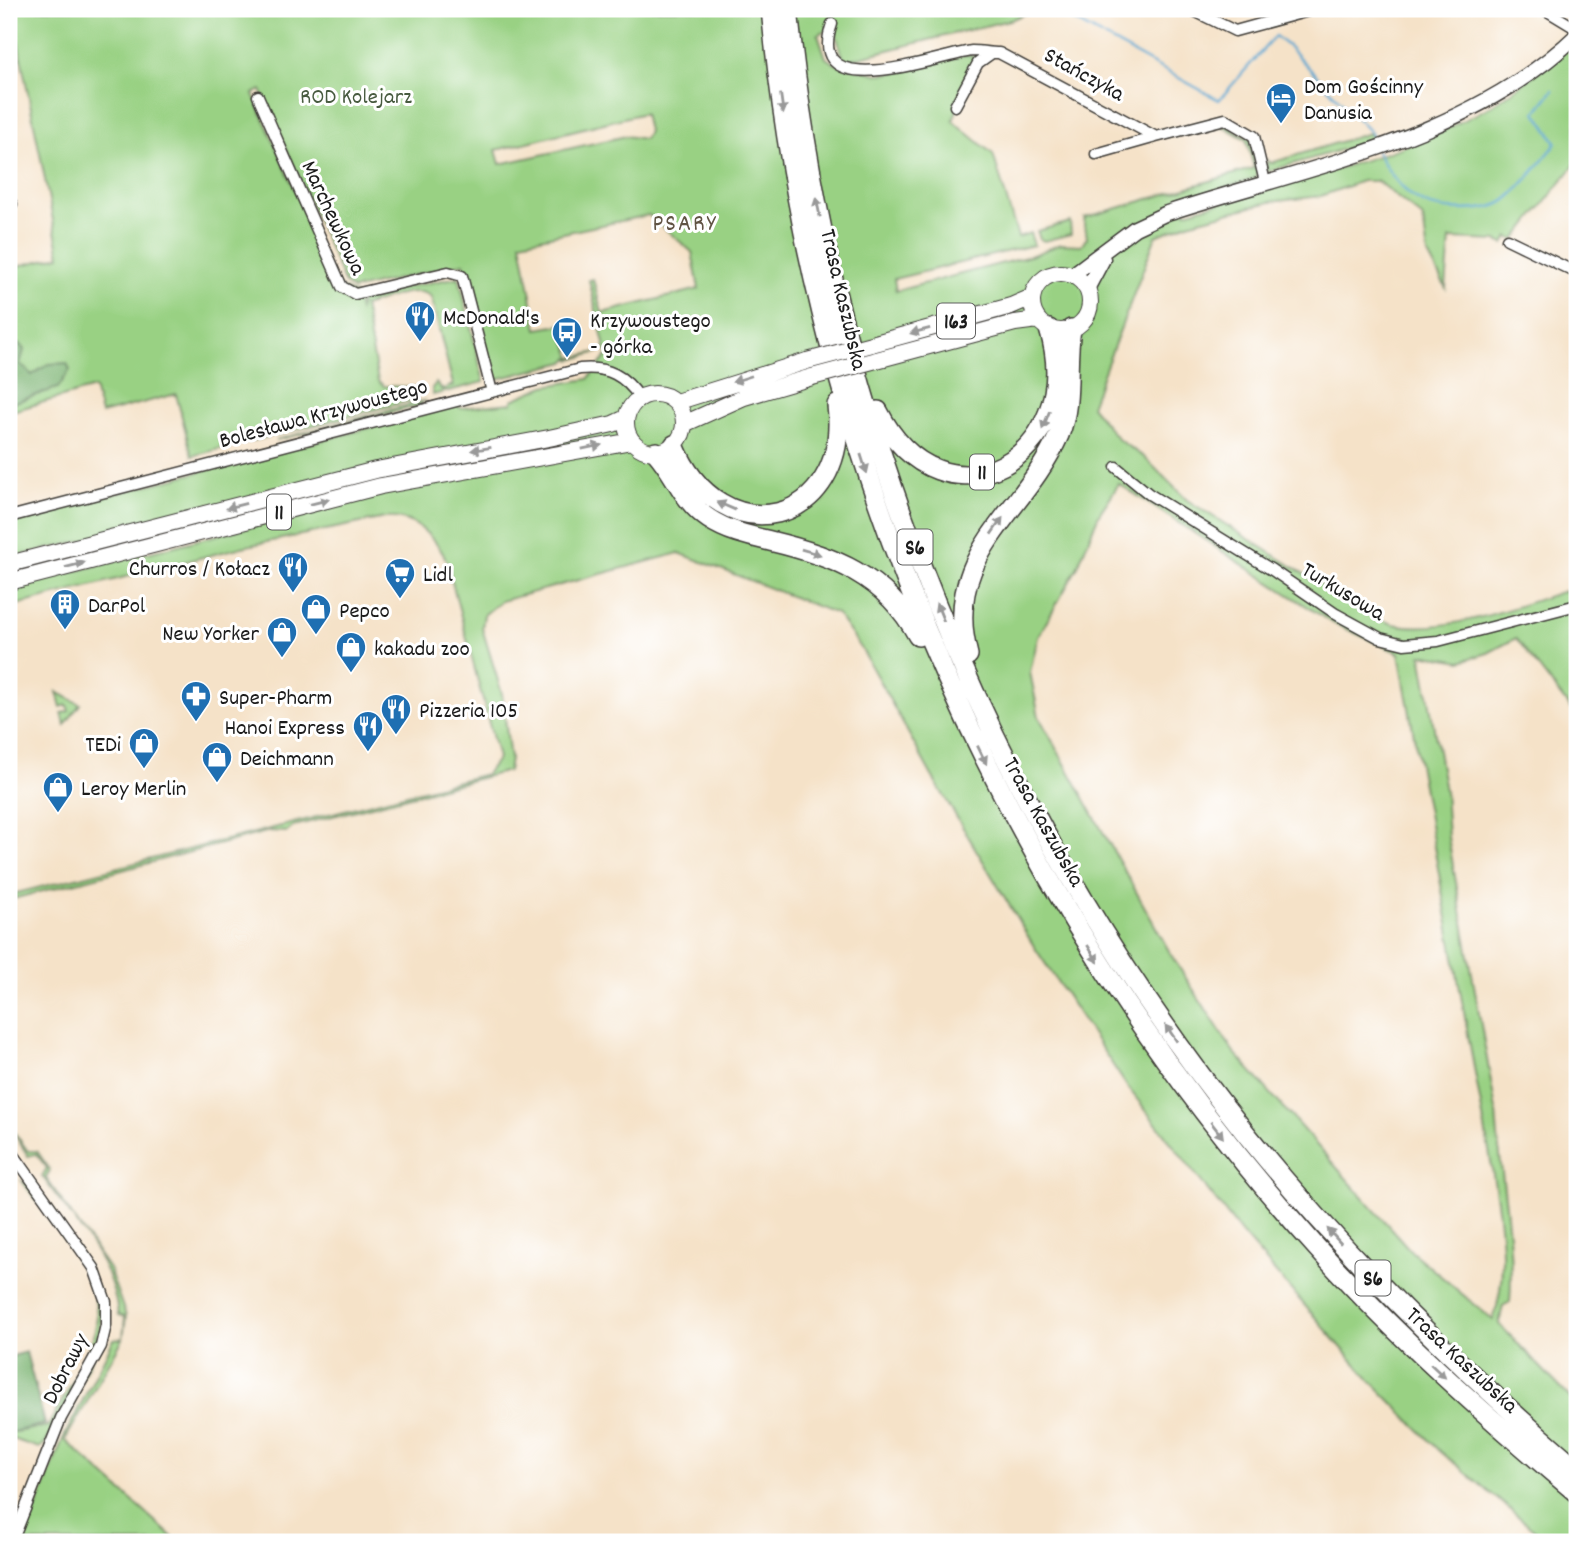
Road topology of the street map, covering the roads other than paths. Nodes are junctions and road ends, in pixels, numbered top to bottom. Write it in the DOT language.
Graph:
graph roads {
  1 [pos="771,9"];
  2 [pos="788,9"];
  3 [pos="1190,9"];
  4 [pos="1316,9"];
  5 [pos="1544,9"];
  6 [pos="832,24"];
  7 [pos="1577,29"];
  8 [pos="1577,35"];
  9 [pos="992,53"];
  10 [pos="258,96"];
  11 [pos="955,106"];
  12 [pos="1156,137"];
  13 [pos="1096,154"];
  14 [pos="1265,182"];
  15 [pos="1507,239"];
  16 [pos="1114,244"];
  17 [pos="1577,273"];
  18 [pos="1072,275"];
  19 [pos="1087,289"];
  20 [pos="1032,297"];
  21 [pos="1044,325"];
  22 [pos="1072,329"];
  23 [pos="832,352"];
  24 [pos="857,368"];
  25 [pos="492,392"];
  26 [pos="640,398"];
  27 [pos="676,402"];
  28 [pos="626,418"];
  29 [pos="684,424"];
  30 [pos="632,440"];
  31 [pos="665,448"];
  32 [pos="1116,467"];
  33 [pos="9,517"];
  34 [pos="9,564"];
  35 [pos="9,582"];
  36 [pos="1577,605"];
  37 [pos="953,694"];
  38 [pos="987,719"];
  39 [pos="9,1148"];
  40 [pos="1577,1469"];
  41 [pos="1577,1493"];
  42 [pos="12,1542"];
  1 -- 23 [label="highway, Trasa Kaszubska / S6, one-way"];
  24 -- 2 [label="highway, Trasa Kaszubska / S6, one-way"];
  3 -- 4 [label="street"];
  5 -- 7 [label="street"];
  6 -- 9 [label="street, Stańczyka"];
  8 -- 14 [label="main road, 163"];
  9 -- 11 [label="street"];
  9 -- 12 [label="street, Stańczyka"];
  10 -- 25 [label="street, Marchewkowa"];
  12 -- 13 [label="street"];
  12 -- 14 [label="street"];
  14 -- 16 [label="main road, 163"];
  15 -- 17 [label="street"];
  16 -- 18 [label="main road, 163"];
  16 -- 19 [label="main road, 163"];
  18 -- 19 [label="main road"];
  18 -- 20 [label="main road, 163"];
  19 -- 22 [label="main road, 163"];
  20 -- 21 [label="main road"];
  20 -- 27 [label="main road, 163, one-way, bridge"];
  21 -- 22 [label="main road"];
  21 -- 24 [label="highway, 11, one-way"];
  21 -- 29 [label="main road, bridge"];
  38 -- 22 [label="highway, one-way"];
  23 -- 31 [label="highway, one-way"];
  23 -- 37 [label="highway, Trasa Kaszubska / S6, one-way"];
  38 -- 24 [label="highway, Trasa Kaszubska / S6, one-way"];
  25 -- 26 [label="street, Bolesława Krzywoustego"];
  25 -- 33 [label="street, Bolesława Krzywoustego"];
  26 -- 27 [label="main road"];
  26 -- 28 [label="main road"];
  27 -- 29 [label="main road"];
  28 -- 30 [label="main road"];
  28 -- 34 [label="main road, 11, one-way"];
  29 -- 31 [label="main road"];
  30 -- 31 [label="main road"];
  35 -- 30 [label="main road, 11, one-way"];
  31 -- 37 [label="highway, one-way"];
  32 -- 36 [label="street, Turkusowa"];
  37 -- 41 [label="highway, Trasa Kaszubska / S6, one-way"];
  40 -- 38 [label="highway, Trasa Kaszubska / S6, one-way"];
  39 -- 42 [label="street, Dobrawy"];
}
